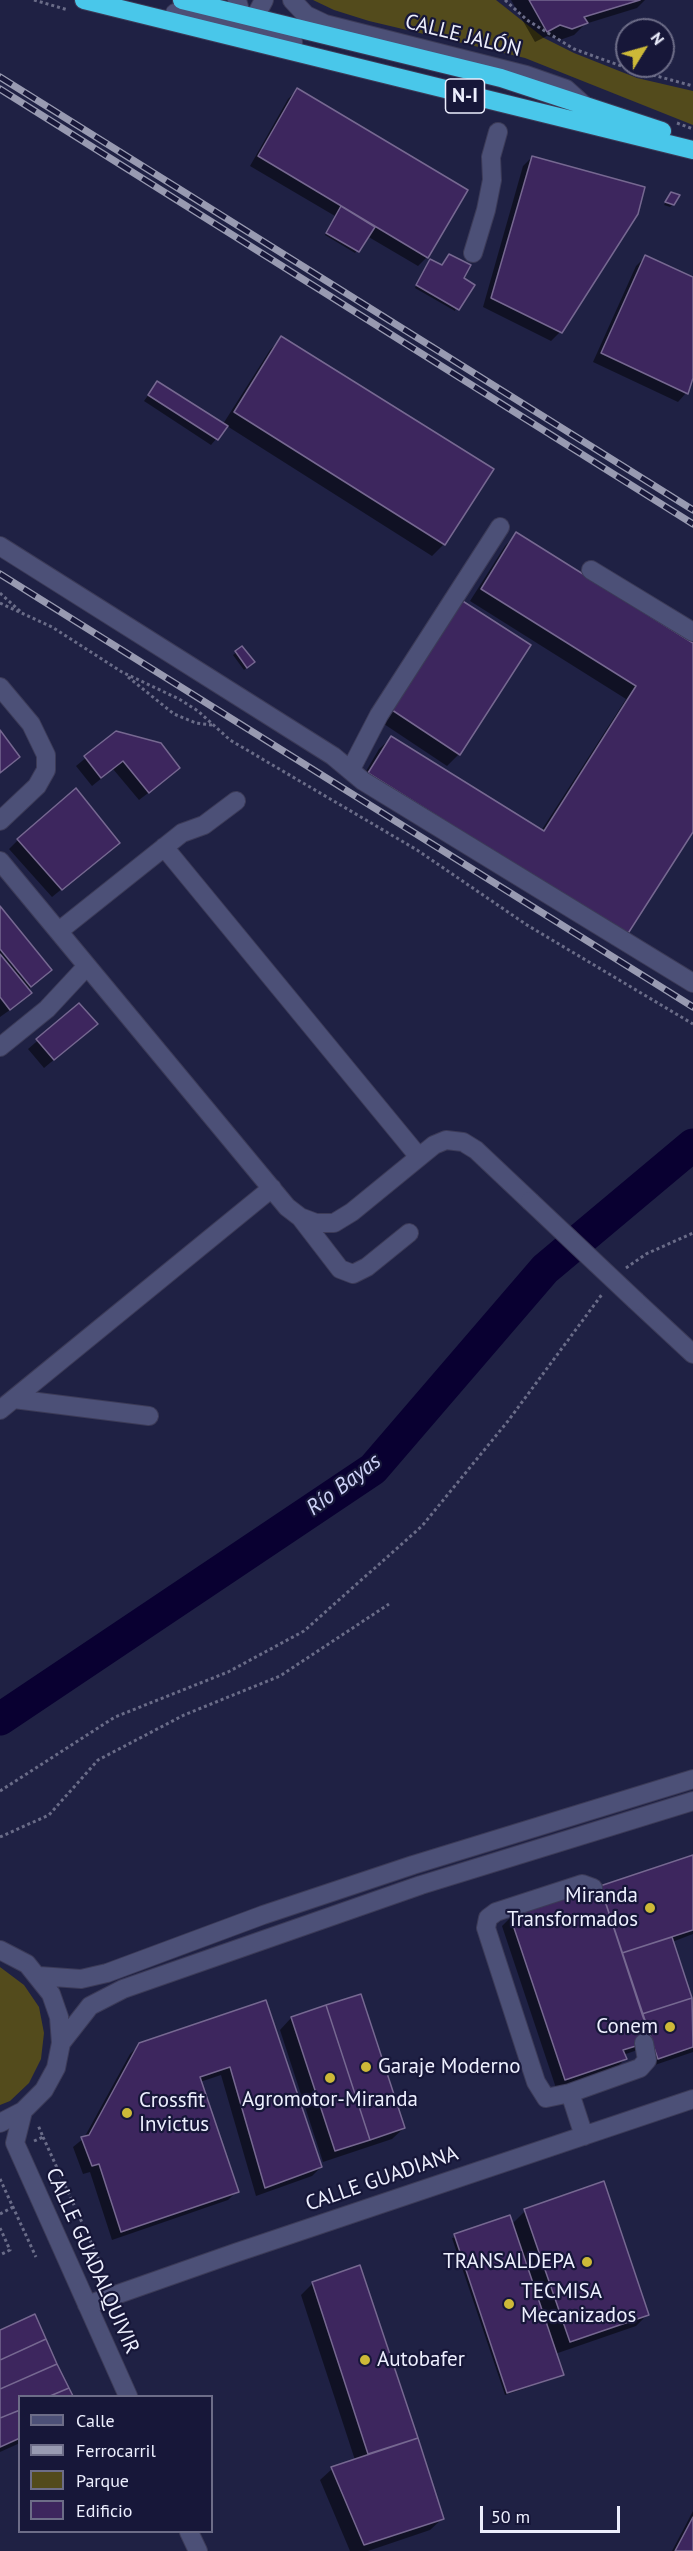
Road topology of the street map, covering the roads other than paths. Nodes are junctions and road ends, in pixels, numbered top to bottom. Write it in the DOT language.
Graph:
graph roads {
  1 [pos="84,0"];
  2 [pos="109,0"];
  3 [pos="182,0"];
  4 [pos="264,0"];
  5 [pos="292,0"];
  6 [pos="245,13"];
  7 [pos="497,104"];
  8 [pos="589,109"];
  9 [pos="498,132"];
  10 [pos="693,139"];
  11 [pos="693,150"];
  12 [pos="473,253"];
  13 [pos="500,527"];
  14 [pos="0,546"];
  15 [pos="591,570"];
  16 [pos="693,632"];
  17 [pos="0,687"];
  18 [pos="351,769"];
  19 [pos="236,801"];
  20 [pos="0,821"];
  21 [pos="164,847"];
  22 [pos="0,861"];
  23 [pos="58,931"];
  24 [pos="87,966"];
  25 [pos="693,983"];
  26 [pos="0,1047"];
  27 [pos="419,1157"];
  28 [pos="272,1188"];
  29 [pos="300,1217"];
  30 [pos="408,1233"];
  31 [pos="693,1354"];
  32 [pos="7,1404"];
  33 [pos="149,1416"];
  34 [pos="693,1779"];
  35 [pos="693,1801"];
  36 [pos="593,1888"];
  37 [pos="0,1950"];
  38 [pos="39,1976"];
  39 [pos="61,2043"];
  40 [pos="645,2043"];
  41 [pos="570,2093"];
  42 [pos="693,2099"];
  43 [pos="23,2111"];
  44 [pos="0,2123"];
  45 [pos="584,2136"];
  46 [pos="7,2139"];
  47 [pos="87,2305"];
  48 [pos="127,2395"];
  49 [pos="189,2533"];
  50 [pos="198,2551"];
  1 -- 7 [label="highway, N-I"];
  2 -- 6 [label="street"];
  3 -- 6 [label="highway"];
  4 -- 6 [label="street"];
  5 -- 8 [label="street, CALLE JALÓN"];
  6 -- 7 [label="street"];
  6 -- 8 [label="highway"];
  7 -- 11 [label="highway, N-I"];
  8 -- 10 [label="highway"];
  9 -- 12 [label="street"];
  13 -- 18 [label="street"];
  14 -- 18 [label="street"];
  15 -- 16 [label="street"];
  17 -- 20 [label="street"];
  18 -- 25 [label="street"];
  19 -- 21 [label="street"];
  21 -- 23 [label="street"];
  21 -- 27 [label="street"];
  22 -- 23 [label="street"];
  23 -- 24 [label="street"];
  24 -- 26 [label="street"];
  24 -- 28 [label="street"];
  27 -- 29 [label="street"];
  27 -- 31 [label="street, bridge"];
  28 -- 29 [label="street"];
  28 -- 32 [label="street"];
  29 -- 30 [label="street"];
  32 -- 33 [label="street"];
  34 -- 38 [label="street"];
  35 -- 39 [label="street"];
  36 -- 41 [label="street"];
  37 -- 38 [label="street"];
  38 -- 39 [label="street"];
  39 -- 43 [label="street"];
  40 -- 41 [label="street"];
  41 -- 45 [label="street"];
  42 -- 45 [label="street, CALLE GUADIANA"];
  43 -- 44 [label="street"];
  43 -- 46 [label="street, CALLE GUADALQUIVIR"];
  45 -- 47 [label="street, CALLE GUADIANA"];
  46 -- 47 [label="street, CALLE GUADALQUIVIR"];
  47 -- 48 [label="street, CALLE GUADALQUIVIR"];
  49 -- 50 [label="street"];
}
